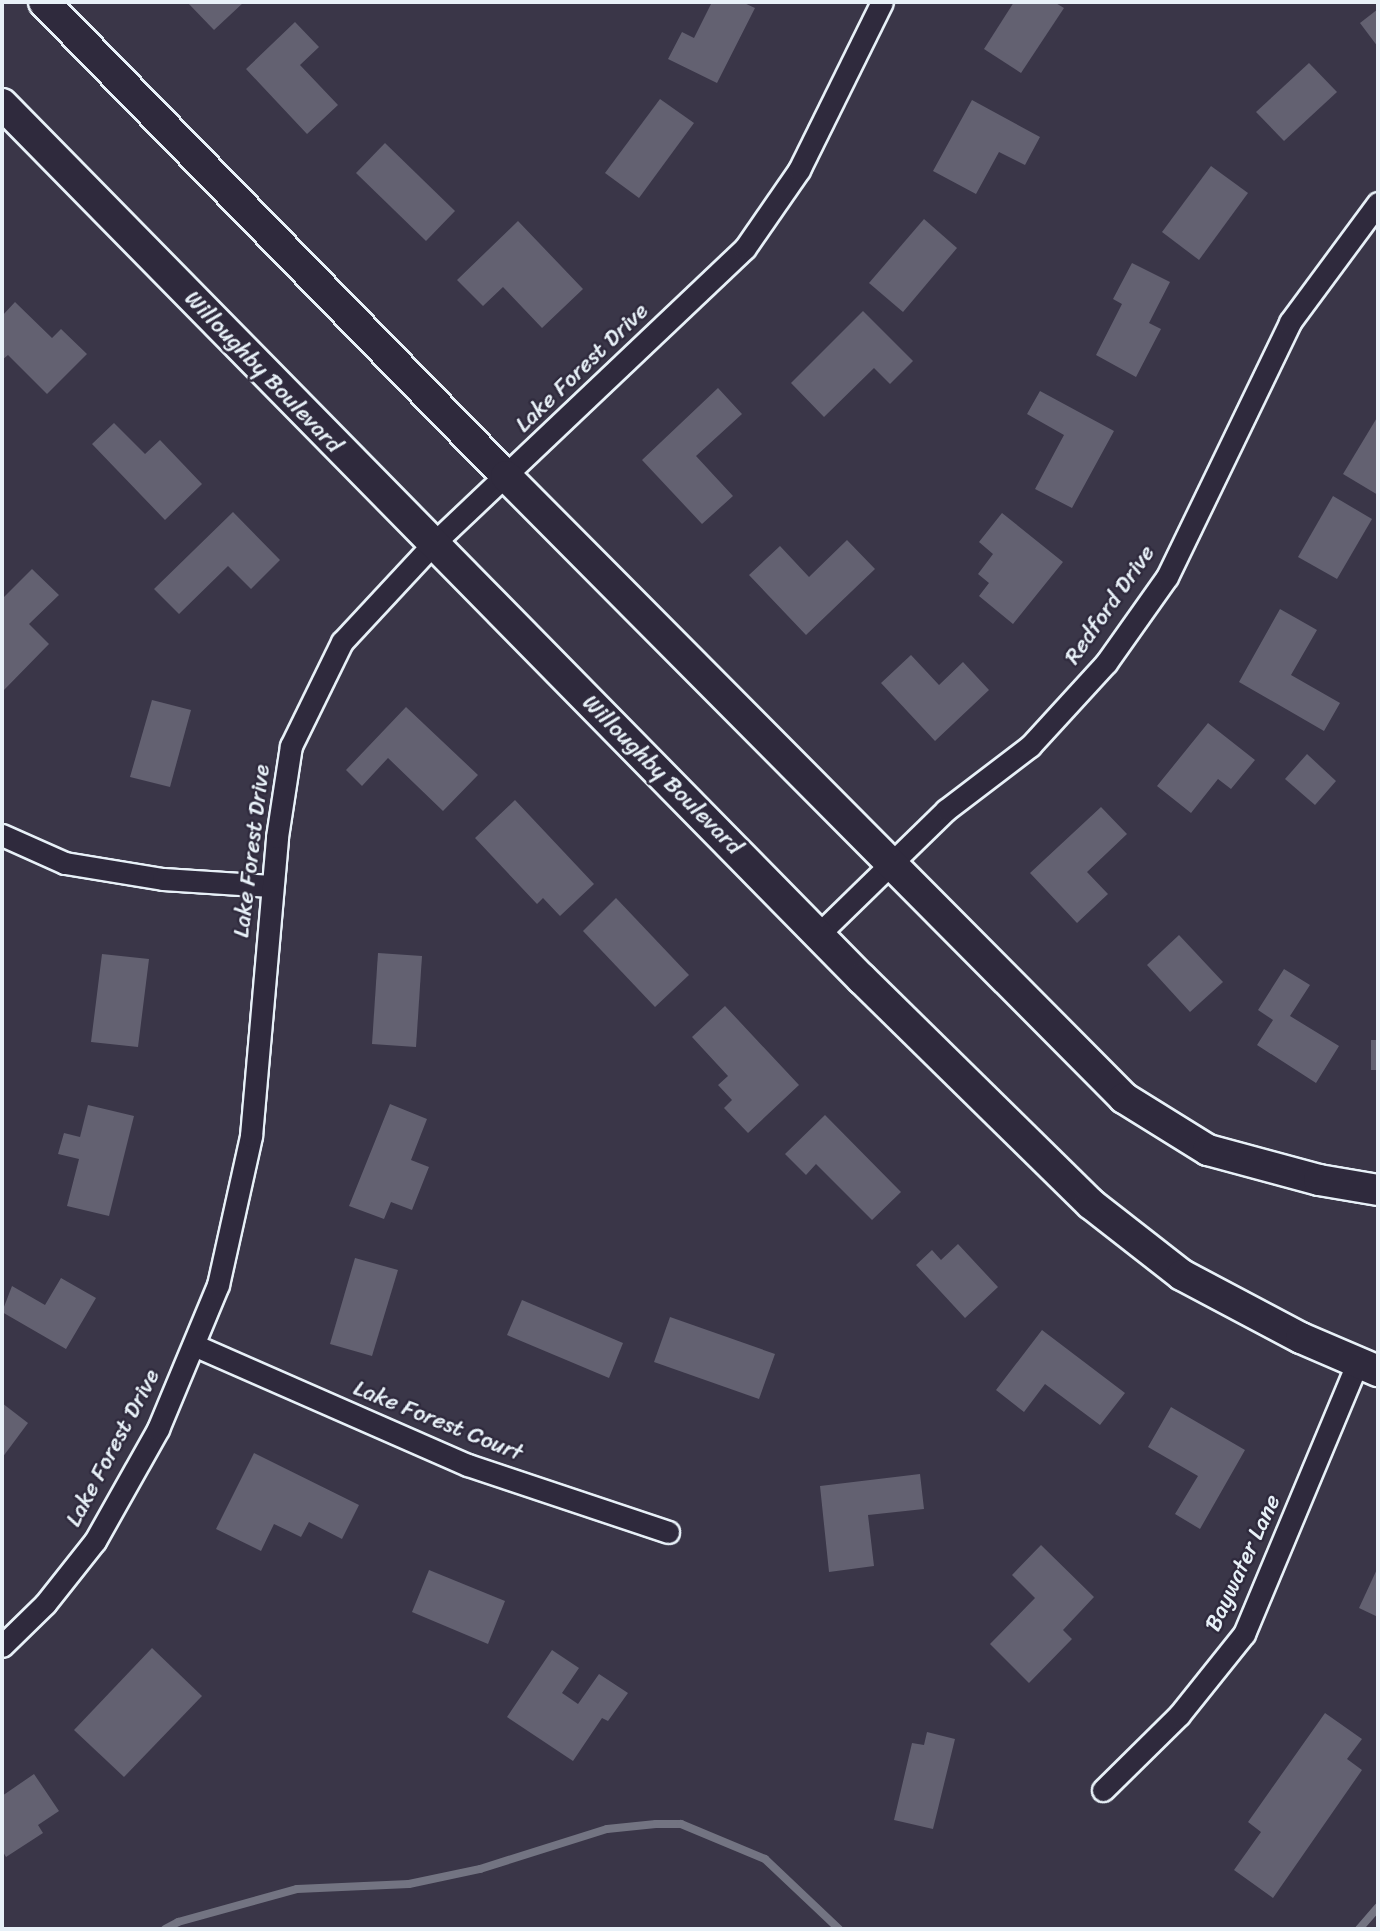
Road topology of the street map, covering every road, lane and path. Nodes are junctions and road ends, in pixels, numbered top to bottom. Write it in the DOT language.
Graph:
graph roads {
  1 [pos="44,2"];
  2 [pos="882,2"];
  3 [pos="2,104"];
  4 [pos="1378,203"];
  5 [pos="506,477"];
  6 [pos="432,545"];
  7 [pos="2,835"];
  8 [pos="892,861"];
  9 [pos="271,886"];
  10 [pos="820,933"];
  11 [pos="1378,1190"];
  12 [pos="194,1345"];
  13 [pos="1368,1366"];
  14 [pos="668,1532"];
  15 [pos="2,1647"];
  16 [pos="1103,1790"];
  1 -- 5 [label="street"];
  2 -- 5 [label="street, Lake Forest Drive"];
  3 -- 6 [label="street, Willoughby Boulevard"];
  4 -- 8 [label="street, Redford Drive"];
  5 -- 6 [label="street, Lake Forest Drive"];
  5 -- 8 [label="street"];
  6 -- 9 [label="street, Lake Forest Drive"];
  6 -- 10 [label="street, Willoughby Boulevard"];
  7 -- 9 [label="street"];
  8 -- 10 [label="street, Redford Drive"];
  8 -- 11 [label="street"];
  9 -- 12 [label="street, Lake Forest Drive"];
  10 -- 13 [label="street, Willoughby Boulevard"];
  12 -- 14 [label="street, Lake Forest Court"];
  12 -- 15 [label="street, Lake Forest Drive"];
  13 -- 16 [label="street, Baywater Lane"];
}
